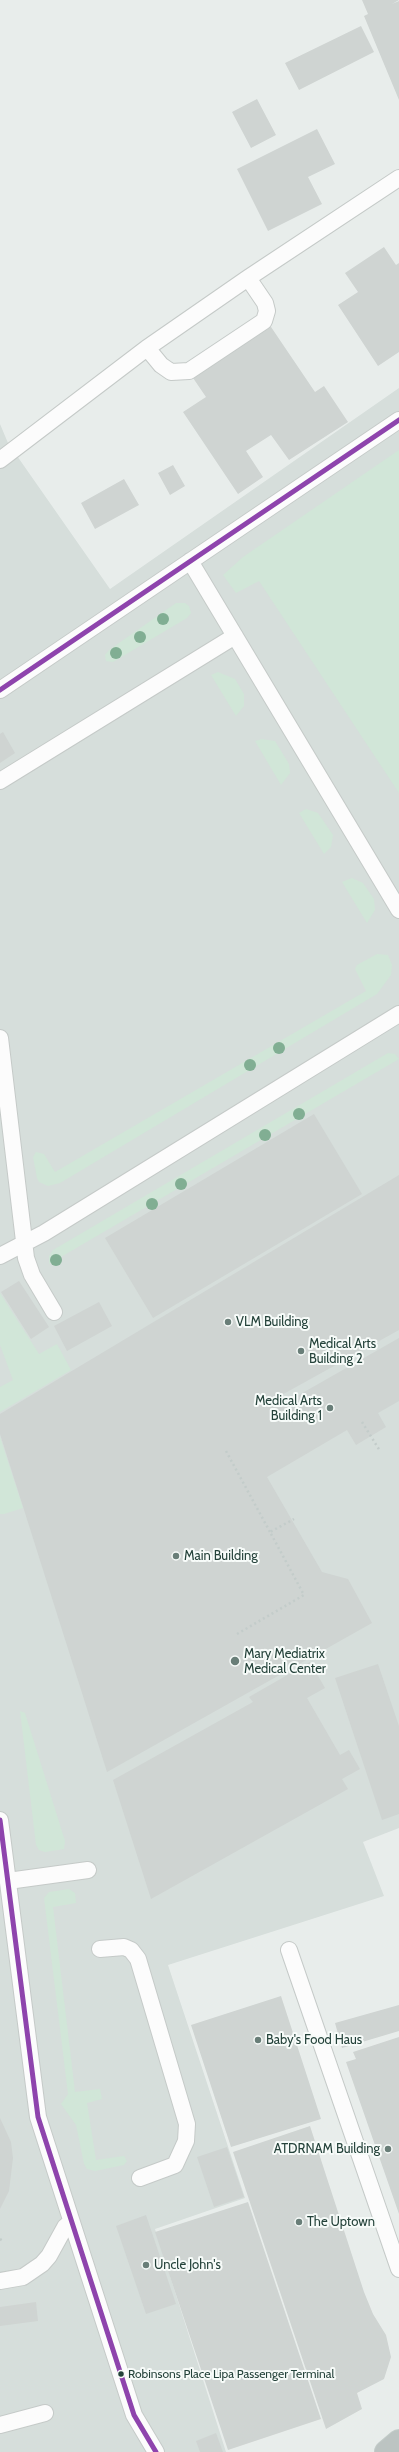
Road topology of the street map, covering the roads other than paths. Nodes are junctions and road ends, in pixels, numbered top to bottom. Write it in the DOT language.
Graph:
graph roads {
  1 [pos="399,178"];
  2 [pos="248,278"];
  3 [pos="147,348"];
  4 [pos="399,420"];
  5 [pos="0,460"];
  6 [pos="190,561"];
  7 [pos="235,636"];
  8 [pos="0,690"];
  9 [pos="0,780"];
  10 [pos="399,910"];
  11 [pos="399,1014"];
  12 [pos="0,1038"];
  13 [pos="24,1245"];
  14 [pos="0,1256"];
  15 [pos="54,1312"];
  16 [pos="0,1820"];
  17 [pos="88,1870"];
  18 [pos="8,1881"];
  19 [pos="100,1949"];
  20 [pos="289,1950"];
  21 [pos="140,2178"];
  22 [pos="71,2222"];
  23 [pos="399,2269"];
  24 [pos="0,2281"];
  25 [pos="45,2413"];
  26 [pos="0,2425"];
  27 [pos="399,2441"];
  28 [pos="156,2452"];
  29 [pos="386,2452"];
  1 -- 2 [label="lane"];
  2 -- 3 [label="lane"];
  2 -- 3 [label="lane"];
  3 -- 5 [label="lane"];
  4 -- 6 [label="lane"];
  6 -- 7 [label="lane"];
  6 -- 8 [label="lane"];
  7 -- 9 [label="lane"];
  7 -- 10 [label="lane"];
  11 -- 13 [label="lane"];
  12 -- 13 [label="lane"];
  13 -- 14 [label="lane"];
  13 -- 15 [label="lane"];
  16 -- 18 [label="lane"];
  17 -- 18 [label="lane"];
  18 -- 22 [label="lane"];
  19 -- 21 [label="lane"];
  20 -- 23 [label="lane"];
  22 -- 24 [label="lane"];
  22 -- 28 [label="lane"];
  25 -- 26 [label="lane"];
  27 -- 29 [label="highway"];
}
